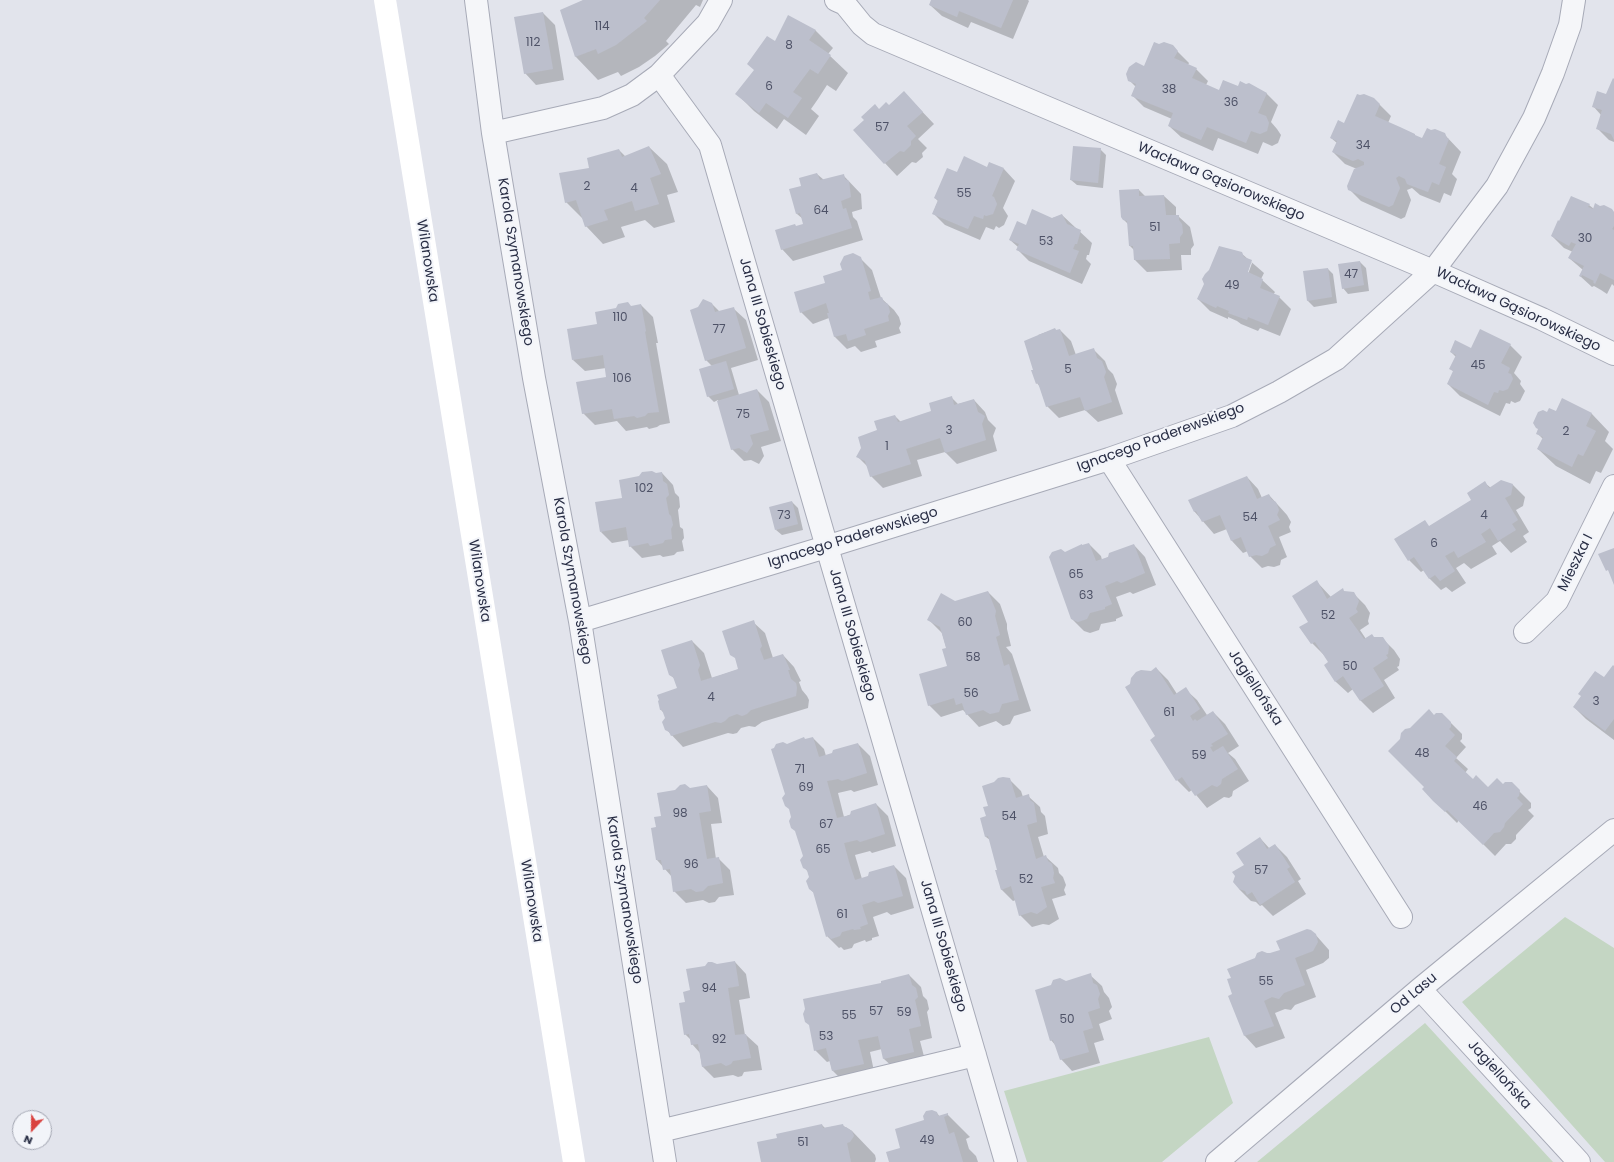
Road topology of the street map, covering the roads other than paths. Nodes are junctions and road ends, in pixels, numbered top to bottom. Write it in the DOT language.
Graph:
graph roads {
  1 [pos="385,0"];
  2 [pos="476,0"];
  3 [pos="721,0"];
  4 [pos="836,0"];
  5 [pos="1574,0"];
  6 [pos="659,75"];
  7 [pos="493,133"];
  8 [pos="1433,271"];
  9 [pos="1614,354"];
  10 [pos="1109,459"];
  11 [pos="1614,486"];
  12 [pos="826,548"];
  13 [pos="580,621"];
  14 [pos="1526,632"];
  15 [pos="1614,830"];
  16 [pos="1402,917"];
  17 [pos="1420,989"];
  18 [pos="975,1055"];
  19 [pos="660,1131"];
  20 [pos="574,1162"];
  21 [pos="665,1162"];
  22 [pos="1006,1162"];
  23 [pos="1217,1162"];
  24 [pos="1579,1162"];
  1 -- 20 [label="main road, Wilanowska"];
  2 -- 7 [label="street, Karola Szymanowskiego"];
  3 -- 6 [label="street"];
  4 -- 8 [label="street, Wacława Gąsiorowskiego"];
  5 -- 8 [label="street, Ignacego Paderewskiego"];
  6 -- 7 [label="street"];
  6 -- 12 [label="street, Jana III Sobieskiego"];
  7 -- 13 [label="street, Karola Szymanowskiego"];
  8 -- 9 [label="street, Wacława Gąsiorowskiego"];
  8 -- 10 [label="street, Ignacego Paderewskiego"];
  10 -- 12 [label="street, Ignacego Paderewskiego"];
  10 -- 16 [label="street, Jagiellońska"];
  11 -- 14 [label="street, Mieszka I"];
  12 -- 13 [label="street, Ignacego Paderewskiego"];
  12 -- 18 [label="street, Jana III Sobieskiego"];
  13 -- 19 [label="street, Karola Szymanowskiego"];
  15 -- 17 [label="street, Od Lasu"];
  17 -- 23 [label="street, Od Lasu"];
  17 -- 24 [label="street, Jagiellońska"];
  18 -- 19 [label="street"];
  18 -- 22 [label="street, Jana III Sobieskiego"];
  19 -- 21 [label="street, Karola Szymanowskiego"];
}
